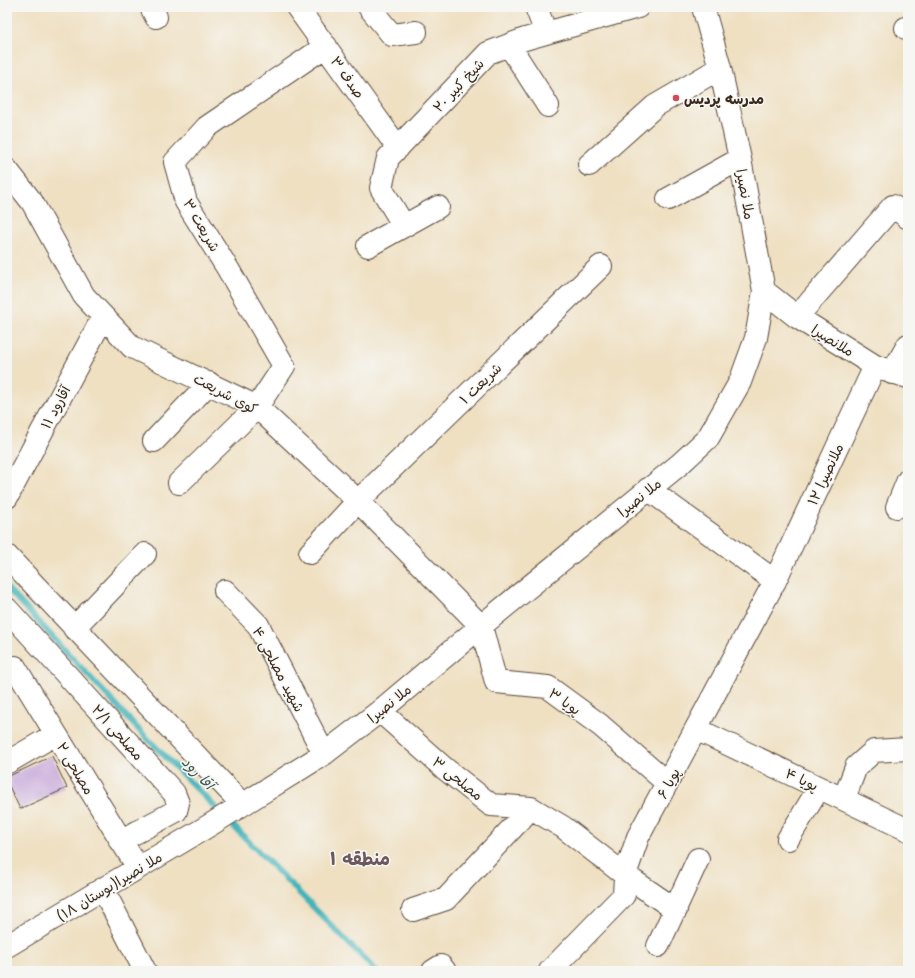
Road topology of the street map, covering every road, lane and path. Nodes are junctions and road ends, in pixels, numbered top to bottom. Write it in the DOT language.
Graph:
graph roads {
  1 [pos="297,7"];
  2 [pos="369,7"];
  3 [pos="536,7"];
  4 [pos="638,7"];
  5 [pos="703,7"];
  6 [pos="416,32"];
  7 [pos="546,33"];
  8 [pos="509,45"];
  9 [pos="326,46"];
  10 [pos="720,68"];
  11 [pos="548,106"];
  12 [pos="398,148"];
  13 [pos="740,159"];
  14 [pos="589,164"];
  15 [pos="7,170"];
  16 [pos="668,199"];
  17 [pos="438,207"];
  18 [pos="908,218"];
  19 [pos="404,226"];
  20 [pos="368,246"];
  21 [pos="601,266"];
  22 [pos="764,291"];
  23 [pos="103,317"];
  24 [pos="797,317"];
  25 [pos="908,345"];
  26 [pos="892,372"];
  27 [pos="209,383"];
  28 [pos="257,407"];
  29 [pos="154,441"];
  30 [pos="908,480"];
  31 [pos="179,483"];
  32 [pos="648,489"];
  33 [pos="7,497"];
  34 [pos="358,501"];
  35 [pos="897,507"];
  36 [pos="310,553"];
  37 [pos="145,554"];
  38 [pos="7,556"];
  39 [pos="775,581"];
  40 [pos="225,591"];
  41 [pos="7,609"];
  42 [pos="481,626"];
  43 [pos="74,628"];
  44 [pos="15,667"];
  45 [pos="380,711"];
  46 [pos="696,729"];
  47 [pos="56,734"];
  48 [pos="908,749"];
  49 [pos="324,754"];
  50 [pos="8,762"];
  51 [pos="667,784"];
  52 [pos="819,788"];
  53 [pos="844,799"];
  54 [pos="236,808"];
  55 [pos="531,808"];
  56 [pos="210,825"];
  57 [pos="908,830"];
  58 [pos="788,839"];
  59 [pos="120,841"];
  60 [pos="698,859"];
  61 [pos="138,868"];
  62 [pos="625,875"];
  63 [pos="104,889"];
  64 [pos="413,910"];
  65 [pos="676,910"];
  66 [pos="7,946"];
  67 [pos="658,946"];
  68 [pos="145,971"];
  69 [pos="433,971"];
  70 [pos="445,971"];
  71 [pos="550,971"];
  1 -- 9 [label="street, صدف ۳"];
  2 -- 6 [label="street"];
  3 -- 7 [label="street"];
  4 -- 7 [label="street, شیخ کبیر ۲۰"];
  5 -- 10 [label="street, ملا نصیرا"];
  7 -- 8 [label="street, شیخ کبیر ۲۰"];
  8 -- 11 [label="street"];
  8 -- 12 [label="street, شیخ کبیر ۲۰"];
  9 -- 12 [label="street, صدف ۳"];
  9 -- 28 [label="street, شریعت ۳"];
  10 -- 13 [label="street, ملا نصیرا"];
  10 -- 14 [label="street"];
  12 -- 19 [label="street, شیخ کبیر ۲۰"];
  13 -- 16 [label="street"];
  13 -- 22 [label="street, ملا نصیرا"];
  15 -- 23 [label="street, کوی شریعت"];
  17 -- 19 [label="street"];
  18 -- 24 [label="street"];
  19 -- 20 [label="street"];
  21 -- 34 [label="street, شریعت ۱"];
  22 -- 24 [label="street, ملانصیرا"];
  22 -- 32 [label="street, ملا نصیرا"];
  23 -- 27 [label="street, کوی شریعت"];
  23 -- 33 [label="street, آقارود ۱۱"];
  24 -- 26 [label="street, ملانصیرا"];
  25 -- 26 [label="street, ملانصیرا ۱۲"];
  26 -- 39 [label="street, ملانصیرا ۱۲"];
  27 -- 28 [label="street, کوی شریعت"];
  27 -- 29 [label="street"];
  28 -- 31 [label="street"];
  28 -- 34 [label="street, کوی شریعت"];
  30 -- 35 [label="street"];
  32 -- 39 [label="street"];
  32 -- 42 [label="street, ملا نصیرا"];
  34 -- 36 [label="street, شریعت ۱"];
  34 -- 42 [label="street, کوی شریعت"];
  37 -- 43 [label="street"];
  38 -- 43 [label="street"];
  39 -- 46 [label="street, پویا ۶"];
  40 -- 49 [label="street, شهید مصلحی ۴"];
  41 -- 59 [label="street, مصلحی ۲/۱"];
  42 -- 45 [label="street, ملا نصیرا"];
  42 -- 51 [label="street, پویا ۳"];
  43 -- 54 [label="street"];
  44 -- 47 [label="street, مصلحی ۲"];
  45 -- 49 [label="street, ملا نصیرا"];
  45 -- 55 [label="street, مصلحی ۳"];
  46 -- 51 [label="street, پویا ۶"];
  46 -- 52 [label="street, پویا ۴"];
  47 -- 50 [label="street"];
  47 -- 59 [label="street, مصلحی ۲"];
  48 -- 53 [label="street"];
  49 -- 54 [label="street, ملا نصیرا"];
  51 -- 62 [label="street, پویا ۶"];
  52 -- 53 [label="street, پویا ۴"];
  52 -- 58 [label="street"];
  53 -- 57 [label="street, پویا ۴"];
  54 -- 56 [label="street, ملا نصیرا"];
  55 -- 62 [label="street, مصلحی ۳"];
  55 -- 64 [label="street"];
  56 -- 61 [label="street, ملا نصیرا(بوستان ۱۸)"];
  59 -- 61 [label="street, مصلحی ۲"];
  60 -- 65 [label="street"];
  61 -- 63 [label="street, ملا نصیرا(بوستان ۱۸)"];
  62 -- 65 [label="street, مصلحی ۳"];
  62 -- 71 [label="street, پویا ۶"];
  63 -- 66 [label="street, ملا نصیرا(بوستان ۱۸)"];
  63 -- 68 [label="street"];
  65 -- 67 [label="street"];
  69 -- 70 [label="street"];
}
